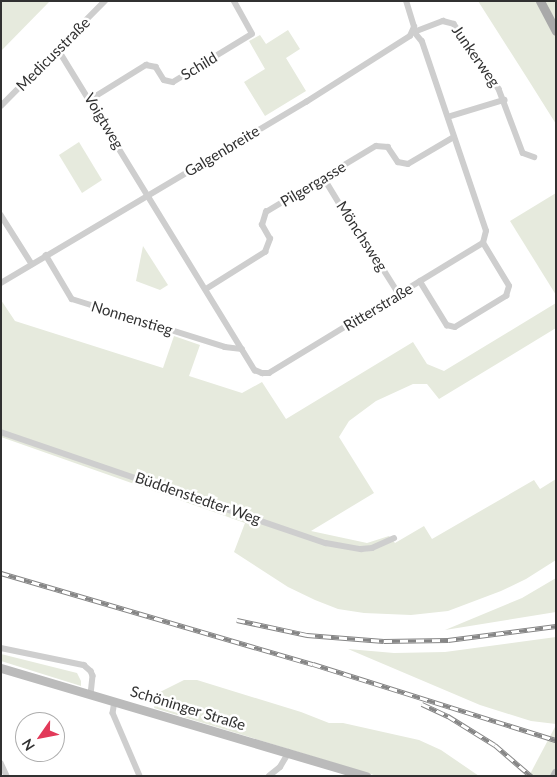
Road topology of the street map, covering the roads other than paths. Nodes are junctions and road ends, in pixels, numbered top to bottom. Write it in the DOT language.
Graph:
graph roads {
  1 [pos="105,1"];
  2 [pos="234,1"];
  3 [pos="406,1"];
  4 [pos="540,1"];
  5 [pos="556,31"];
  6 [pos="414,32"];
  7 [pos="58,49"];
  8 [pos="91,100"];
  9 [pos="504,100"];
  10 [pos="1,106"];
  11 [pos="448,117"];
  12 [pos="454,137"];
  13 [pos="534,157"];
  14 [pos="324,178"];
  15 [pos="148,195"];
  16 [pos="1,215"];
  17 [pos="483,243"];
  18 [pos="46,255"];
  19 [pos="32,264"];
  20 [pos="420,281"];
  21 [pos="1,283"];
  22 [pos="206,289"];
  23 [pos="399,294"];
  24 [pos="242,349"];
  25 [pos="1,432"];
  26 [pos="394,538"];
  27 [pos="1,648"];
  28 [pos="1,668"];
  29 [pos="91,694"];
  30 [pos="116,701"];
  31 [pos="289,752"];
  32 [pos="1,763"];
  33 [pos="556,772"];
  34 [pos="7,776"];
  35 [pos="140,776"];
  36 [pos="269,776"];
  37 [pos="366,776"];
  38 [pos="554,776"];
  1 -- 7 [label="street, Medicusstraße"];
  2 -- 8 [label="street, Schild"];
  3 -- 6 [label="street"];
  4 -- 5 [label="main road"];
  6 -- 9 [label="street, Junkerweg"];
  6 -- 11 [label="street"];
  6 -- 15 [label="street, Galgenbreite"];
  7 -- 8 [label="street, Voigtweg"];
  7 -- 10 [label="street, Medicusstraße"];
  8 -- 15 [label="street, Voigtweg"];
  9 -- 11 [label="street, Junkerweg"];
  9 -- 13 [label="street, Junkerweg"];
  11 -- 12 [label="street"];
  12 -- 14 [label="street, Pilgergasse"];
  12 -- 17 [label="street"];
  14 -- 22 [label="street, Pilgergasse"];
  14 -- 23 [label="street, Mönchsweg"];
  15 -- 18 [label="street, Galgenbreite"];
  15 -- 22 [label="street, Ritterstraße"];
  16 -- 19 [label="street"];
  17 -- 20 [label="street, Ritterstraße"];
  17 -- 20 [label="street"];
  18 -- 19 [label="street, Galgenbreite"];
  18 -- 24 [label="street, Nonnenstieg"];
  19 -- 21 [label="street, Galgenbreite"];
  20 -- 23 [label="street, Ritterstraße"];
  22 -- 24 [label="street, Ritterstraße"];
  23 -- 24 [label="street, Ritterstraße"];
  25 -- 26 [label="street, Büddenstedter Weg"];
  27 -- 29 [label="street"];
  28 -- 29 [label="main road, Schöninger Straße"];
  29 -- 30 [label="main road, Schöninger Straße"];
  30 -- 31 [label="main road, Schöninger Straße"];
  30 -- 35 [label="street"];
  31 -- 36 [label="street"];
  31 -- 37 [label="main road, Schöninger Straße"];
  32 -- 34 [label="street"];
  33 -- 38 [label="main road"];
}
